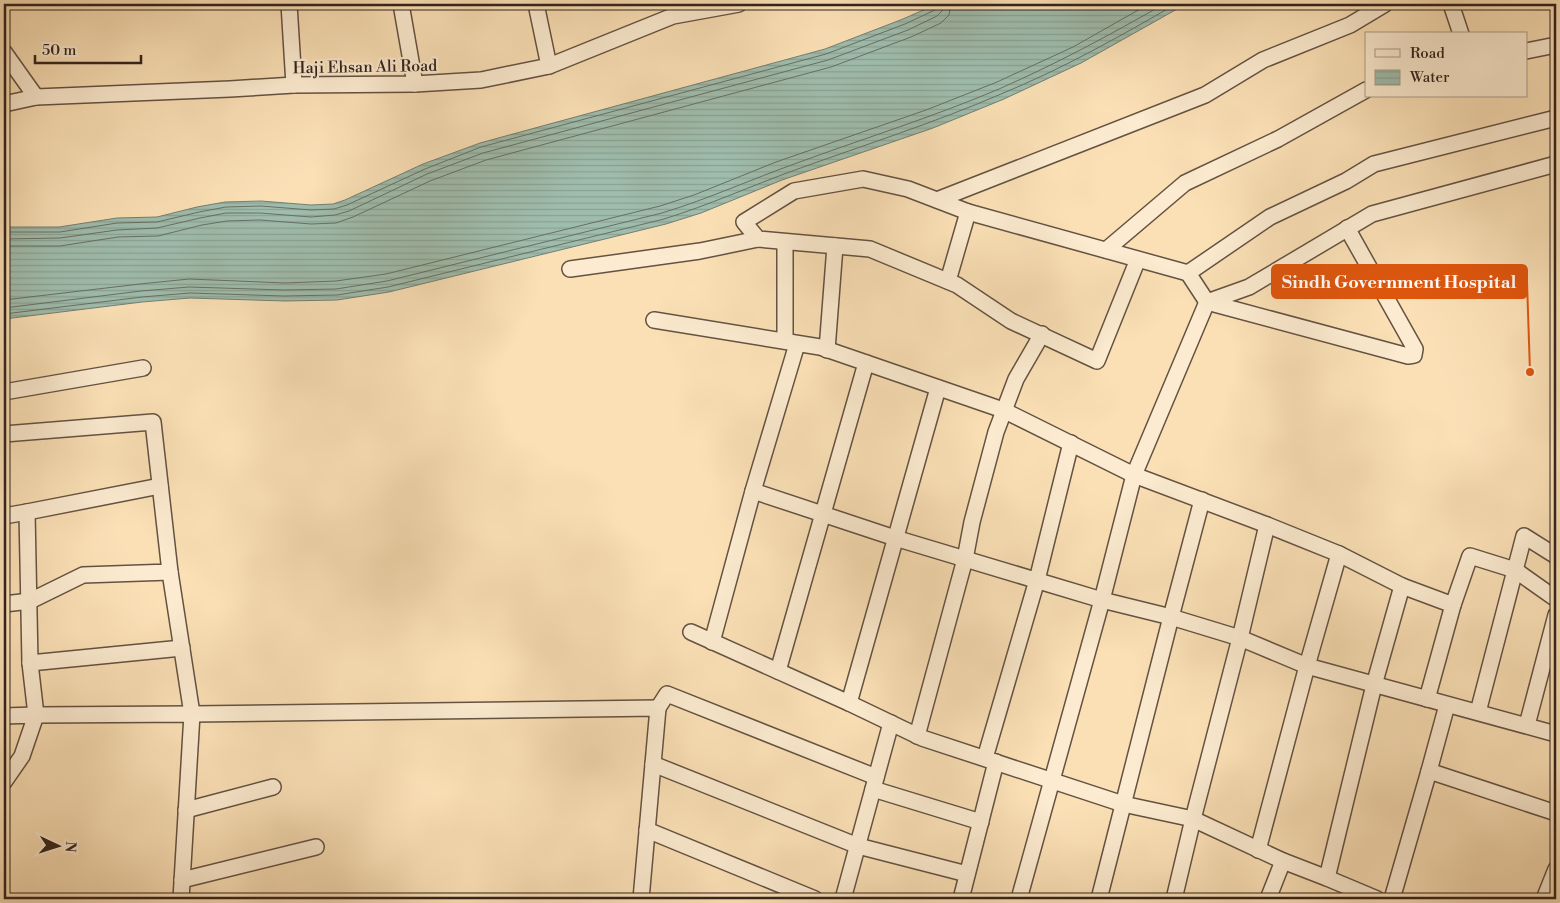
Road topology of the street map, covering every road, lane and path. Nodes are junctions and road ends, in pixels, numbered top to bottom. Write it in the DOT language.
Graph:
graph roads {
  1 [pos="289,4"];
  2 [pos="401,4"];
  3 [pos="536,4"];
  4 [pos="739,4"];
  5 [pos="1385,4"];
  6 [pos="1451,4"];
  7 [pos="671,10"];
  8 [pos="1460,32"];
  9 [pos="1556,45"];
  10 [pos="1528,51"];
  11 [pos="4,52"];
  12 [pos="549,66"];
  13 [pos="415,84"];
  14 [pos="294,85"];
  15 [pos="1365,91"];
  16 [pos="36,97"];
  17 [pos="4,104"];
  18 [pos="1556,118"];
  19 [pos="1556,164"];
  20 [pos="937,200"];
  21 [pos="968,212"];
  22 [pos="1347,228"];
  23 [pos="758,239"];
  24 [pos="785,242"];
  25 [pos="835,246"];
  26 [pos="1106,250"];
  27 [pos="1138,259"];
  28 [pos="570,269"];
  29 [pos="1188,273"];
  30 [pos="948,281"];
  31 [pos="1207,302"];
  32 [pos="654,320"];
  33 [pos="1042,334"];
  34 [pos="791,342"];
  35 [pos="827,350"];
  36 [pos="866,363"];
  37 [pos="143,368"];
  38 [pos="938,388"];
  39 [pos="4,392"];
  40 [pos="1003,410"];
  41 [pos="4,434"];
  42 [pos="1071,443"];
  43 [pos="1134,474"];
  44 [pos="160,486"];
  45 [pos="753,491"];
  46 [pos="1202,500"];
  47 [pos="27,512"];
  48 [pos="823,514"];
  49 [pos="4,516"];
  50 [pos="1267,525"];
  51 [pos="895,538"];
  52 [pos="1339,554"];
  53 [pos="1556,556"];
  54 [pos="965,559"];
  55 [pos="1515,570"];
  56 [pos="170,572"];
  57 [pos="1037,580"];
  58 [pos="1402,586"];
  59 [pos="1556,599"];
  60 [pos="1102,600"];
  61 [pos="30,601"];
  62 [pos="4,604"];
  63 [pos="1453,605"];
  64 [pos="1556,615"];
  65 [pos="1171,617"];
  66 [pos="691,632"];
  67 [pos="1240,638"];
  68 [pos="712,642"];
  69 [pos="182,648"];
  70 [pos="30,663"];
  71 [pos="1307,666"];
  72 [pos="778,671"];
  73 [pos="1374,685"];
  74 [pos="1427,699"];
  75 [pos="849,703"];
  76 [pos="1447,705"];
  77 [pos="658,708"];
  78 [pos="1478,712"];
  79 [pos="192,714"];
  80 [pos="36,715"];
  81 [pos="4,716"];
  82 [pos="891,723"];
  83 [pos="1527,725"];
  84 [pos="1556,734"];
  85 [pos="917,736"];
  86 [pos="990,760"];
  87 [pos="653,764"];
  88 [pos="1429,771"];
  89 [pos="4,782"];
  90 [pos="1052,782"];
  91 [pos="875,783"];
  92 [pos="273,787"];
  93 [pos="1123,804"];
  94 [pos="186,810"];
  95 [pos="1556,814"];
  96 [pos="1193,819"];
  97 [pos="981,822"];
  98 [pos="647,830"];
  99 [pos="858,846"];
  100 [pos="316,847"];
  101 [pos="1258,850"];
  102 [pos="1283,861"];
  103 [pos="1556,869"];
  104 [pos="967,874"];
  105 [pos="1327,878"];
  106 [pos="182,880"];
  107 [pos="1180,897"];
  108 [pos="848,898"];
  109 [pos="181,899"];
  110 [pos="641,899"];
  111 [pos="815,899"];
  112 [pos="961,899"];
  113 [pos="1019,899"];
  114 [pos="1099,899"];
  115 [pos="1268,899"];
  116 [pos="1377,899"];
  117 [pos="1392,899"];
  118 [pos="1544,899"];
  1 -- 14 [label="street"];
  2 -- 13 [label="street"];
  3 -- 12 [label="street"];
  4 -- 7 [label="street, Haji Ehsan Ali Road"];
  5 -- 20 [label="street"];
  6 -- 8 [label="street"];
  7 -- 12 [label="street, Haji Ehsan Ali Road"];
  9 -- 10 [label="street"];
  11 -- 16 [label="street"];
  12 -- 13 [label="street, Haji Ehsan Ali Road"];
  13 -- 14 [label="street, Haji Ehsan Ali Road"];
  14 -- 16 [label="street, Haji Ehsan Ali Road"];
  15 -- 26 [label="street"];
  16 -- 17 [label="street, Haji Ehsan Ali Road"];
  18 -- 29 [label="street"];
  19 -- 22 [label="street"];
  20 -- 21 [label="street"];
  20 -- 23 [label="street"];
  21 -- 26 [label="street"];
  21 -- 30 [label="street"];
  22 -- 31 [label="street"];
  22 -- 31 [label="street"];
  23 -- 24 [label="street"];
  23 -- 28 [label="street"];
  24 -- 25 [label="street"];
  24 -- 34 [label="street"];
  25 -- 30 [label="street"];
  25 -- 35 [label="street"];
  26 -- 27 [label="street"];
  27 -- 29 [label="street"];
  27 -- 33 [label="street"];
  29 -- 31 [label="street"];
  30 -- 33 [label="street"];
  31 -- 43 [label="street"];
  32 -- 34 [label="street"];
  33 -- 40 [label="street"];
  34 -- 35 [label="street"];
  34 -- 45 [label="street"];
  35 -- 36 [label="street"];
  36 -- 38 [label="street"];
  36 -- 48 [label="street"];
  37 -- 39 [label="street"];
  38 -- 40 [label="street"];
  38 -- 51 [label="street"];
  40 -- 42 [label="street"];
  40 -- 54 [label="street"];
  41 -- 44 [label="street"];
  42 -- 43 [label="street"];
  42 -- 57 [label="street"];
  43 -- 46 [label="street"];
  43 -- 60 [label="street"];
  44 -- 47 [label="street"];
  44 -- 56 [label="street"];
  45 -- 48 [label="street"];
  45 -- 68 [label="street"];
  46 -- 50 [label="street"];
  46 -- 65 [label="street"];
  47 -- 49 [label="street"];
  47 -- 61 [label="street"];
  48 -- 51 [label="street"];
  48 -- 72 [label="street"];
  50 -- 52 [label="street"];
  50 -- 67 [label="street"];
  51 -- 54 [label="street"];
  51 -- 75 [label="street"];
  52 -- 58 [label="street"];
  52 -- 71 [label="street"];
  53 -- 55 [label="street"];
  54 -- 57 [label="street"];
  54 -- 85 [label="street"];
  55 -- 59 [label="street"];
  55 -- 63 [label="street"];
  55 -- 78 [label="street"];
  56 -- 61 [label="street"];
  56 -- 69 [label="street"];
  57 -- 60 [label="street"];
  57 -- 86 [label="street"];
  58 -- 63 [label="street"];
  58 -- 73 [label="street"];
  60 -- 65 [label="street"];
  60 -- 90 [label="street"];
  61 -- 62 [label="street"];
  61 -- 70 [label="street"];
  63 -- 74 [label="street"];
  64 -- 83 [label="street"];
  65 -- 67 [label="street"];
  65 -- 93 [label="street"];
  66 -- 68 [label="street"];
  67 -- 71 [label="street"];
  67 -- 96 [label="street"];
  68 -- 72 [label="street"];
  69 -- 70 [label="street"];
  69 -- 79 [label="street"];
  70 -- 80 [label="street"];
  71 -- 73 [label="street"];
  71 -- 101 [label="street"];
  72 -- 75 [label="street"];
  73 -- 74 [label="street"];
  73 -- 105 [label="street"];
  74 -- 76 [label="street"];
  75 -- 82 [label="street"];
  76 -- 78 [label="street"];
  76 -- 88 [label="street"];
  77 -- 79 [label="street"];
  77 -- 87 [label="street"];
  77 -- 91 [label="street"];
  78 -- 83 [label="street"];
  79 -- 80 [label="street"];
  79 -- 94 [label="street"];
  80 -- 81 [label="street"];
  80 -- 89 [label="street"];
  82 -- 85 [label="street"];
  82 -- 91 [label="street"];
  83 -- 84 [label="street"];
  85 -- 86 [label="street"];
  86 -- 90 [label="street"];
  86 -- 97 [label="street"];
  87 -- 98 [label="street"];
  87 -- 99 [label="street"];
  88 -- 95 [label="street"];
  88 -- 117 [label="street"];
  90 -- 93 [label="street"];
  90 -- 113 [label="street"];
  91 -- 97 [label="street"];
  91 -- 99 [label="street"];
  92 -- 94 [label="street"];
  93 -- 96 [label="street"];
  93 -- 114 [label="street"];
  94 -- 106 [label="street"];
  96 -- 101 [label="street"];
  96 -- 107 [label="street"];
  97 -- 104 [label="street"];
  98 -- 110 [label="street"];
  98 -- 111 [label="street"];
  99 -- 104 [label="street"];
  99 -- 108 [label="street"];
  100 -- 106 [label="street"];
  101 -- 102 [label="street"];
  102 -- 105 [label="street"];
  102 -- 115 [label="street"];
  103 -- 118 [label="street"];
  104 -- 112 [label="street"];
  105 -- 116 [label="street"];
  106 -- 109 [label="street"];
}
